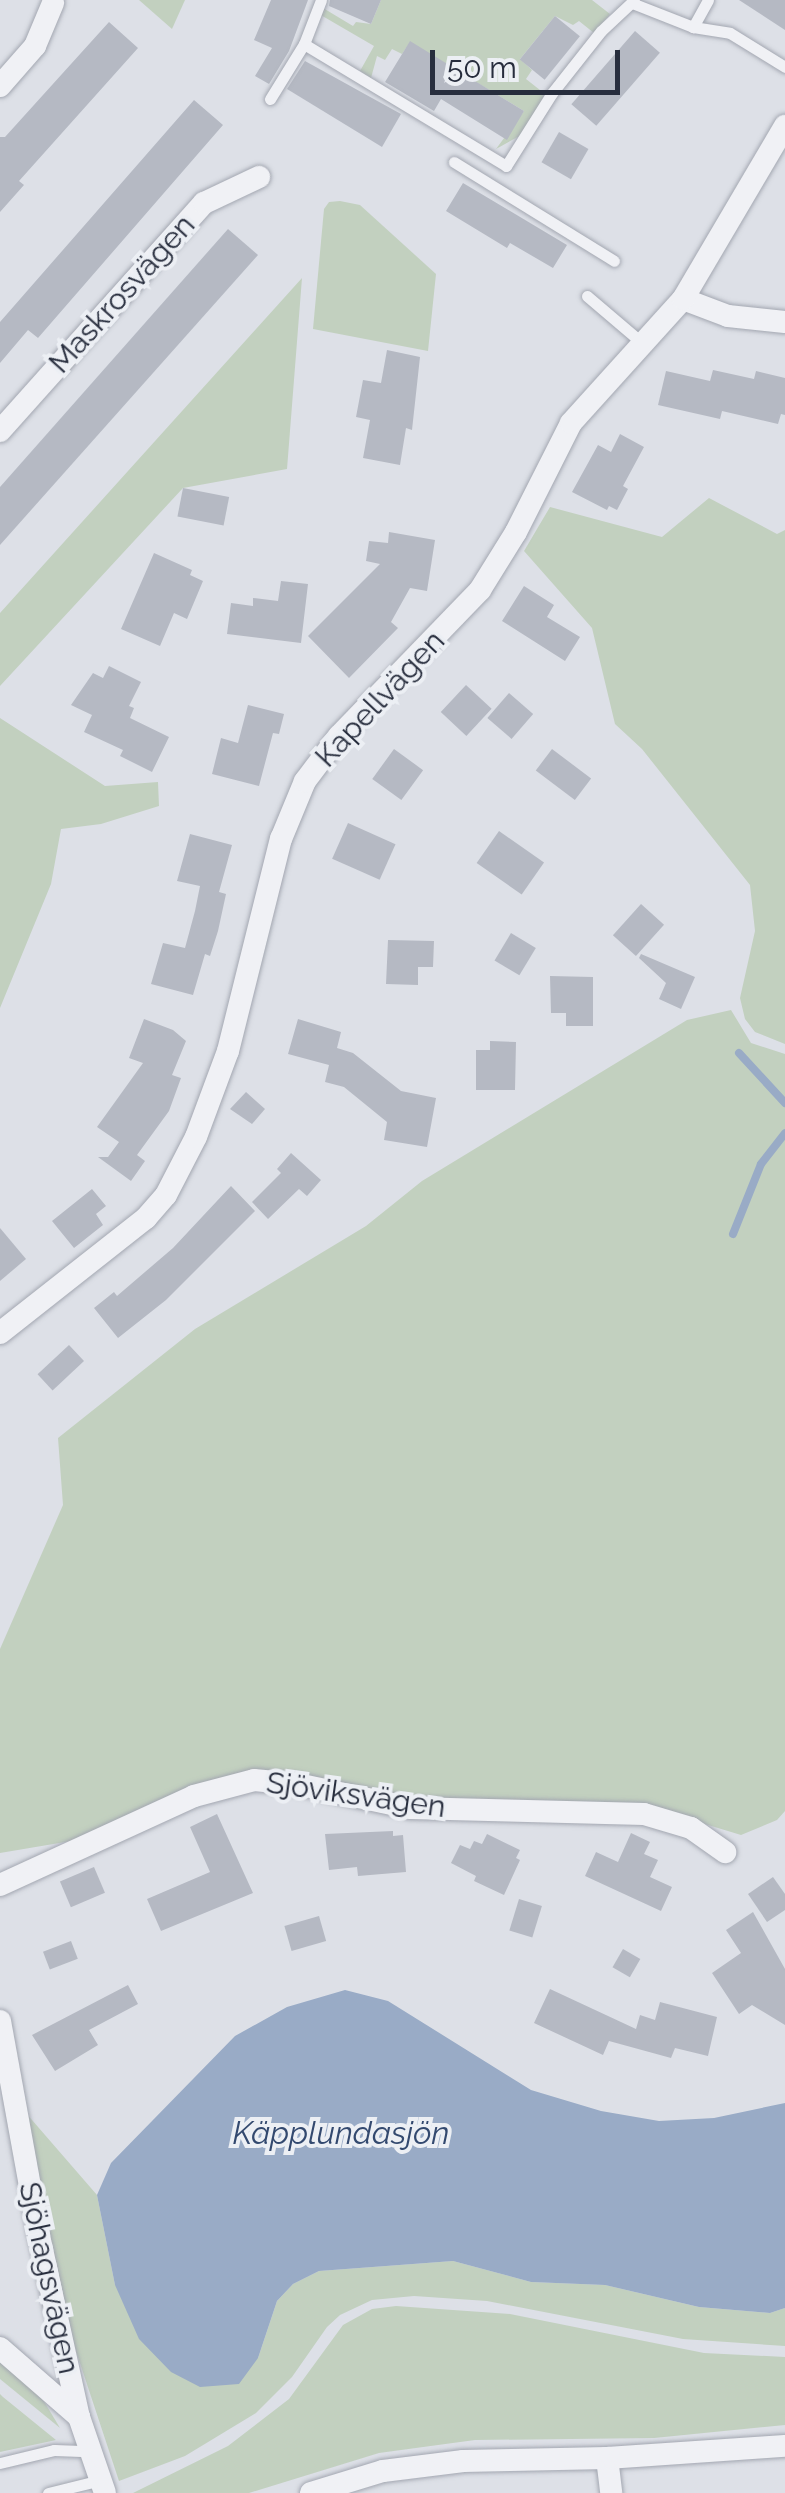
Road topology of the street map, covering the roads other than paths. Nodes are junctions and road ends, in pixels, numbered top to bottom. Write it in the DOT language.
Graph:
graph roads {
  1 [pos="320,0"];
  2 [pos="708,0"];
  3 [pos="633,2"];
  4 [pos="53,3"];
  5 [pos="693,28"];
  6 [pos="304,44"];
  7 [pos="785,66"];
  8 [pos="0,86"];
  9 [pos="270,100"];
  10 [pos="785,126"];
  11 [pos="454,162"];
  12 [pos="506,166"];
  13 [pos="258,177"];
  14 [pos="502,190"];
  15 [pos="614,260"];
  16 [pos="587,296"];
  17 [pos="683,299"];
  18 [pos="785,322"];
  19 [pos="641,342"];
  20 [pos="0,431"];
  21 [pos="0,1333"];
  22 [pos="725,1852"];
  23 [pos="0,1886"];
  24 [pos="0,2022"];
  25 [pos="0,2348"];
  26 [pos="79,2417"];
  27 [pos="785,2446"];
  28 [pos="88,2451"];
  29 [pos="607,2458"];
  30 [pos="0,2463"];
  31 [pos="103,2486"];
  32 [pos="337,2489"];
  33 [pos="48,2493"];
  34 [pos="312,2493"];
  35 [pos="611,2493"];
  1 -- 6 [label="lane"];
  2 -- 5 [label="lane"];
  3 -- 5 [label="lane"];
  3 -- 12 [label="lane"];
  4 -- 8 [label="street"];
  5 -- 7 [label="lane"];
  6 -- 9 [label="lane"];
  6 -- 12 [label="lane"];
  10 -- 17 [label="street, Kapellvägen"];
  11 -- 14 [label="lane"];
  12 -- 14 [label="lane"];
  13 -- 20 [label="street, Maskrosvägen"];
  14 -- 15 [label="lane"];
  16 -- 19 [label="lane"];
  17 -- 18 [label="street"];
  17 -- 19 [label="street, Kapellvägen"];
  19 -- 21 [label="street, Kapellvägen"];
  22 -- 23 [label="street, Sjöviksvägen"];
  24 -- 26 [label="street, Sjöhagsvägen"];
  25 -- 26 [label="street, Sjöhagsvägen"];
  26 -- 28 [label="street, Sjöhagsvägen"];
  27 -- 29 [label="street"];
  28 -- 30 [label="lane"];
  28 -- 31 [label="street, Sjöhagsvägen"];
  29 -- 32 [label="street"];
  29 -- 35 [label="street"];
  31 -- 33 [label="lane"];
  32 -- 34 [label="street"];
}
